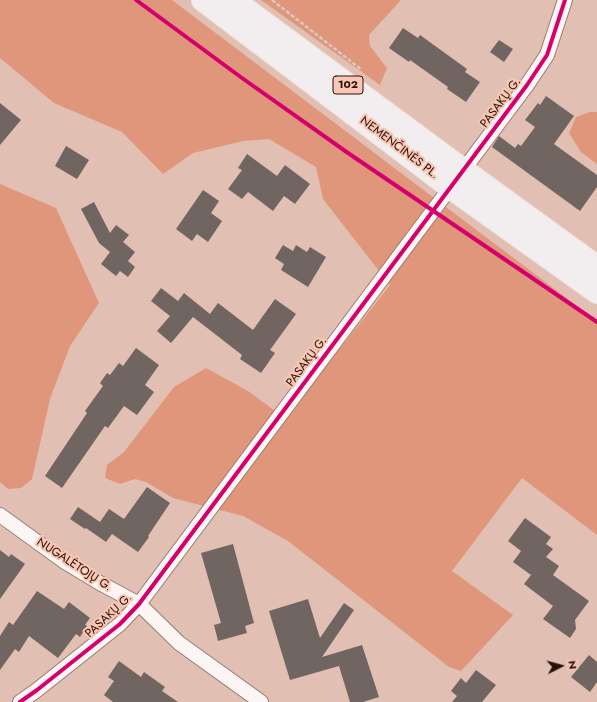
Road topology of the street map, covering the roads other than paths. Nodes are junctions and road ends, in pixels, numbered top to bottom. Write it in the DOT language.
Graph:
graph roads {
  1 [pos="203,0"];
  2 [pos="234,0"];
  3 [pos="565,0"];
  4 [pos="463,170"];
  5 [pos="450,187"];
  6 [pos="597,267"];
  7 [pos="597,292"];
  8 [pos="0,515"];
  9 [pos="139,604"];
  10 [pos="20,702"];
  11 [pos="261,702"];
  1 -- 5 [label="main road, NEMENČINĖS PL. / 102"];
  2 -- 4 [label="main road, NEMENČINĖS PL. / 102"];
  3 -- 4 [label="street, PASAKŲ G."];
  4 -- 5 [label="street, PASAKŲ G."];
  4 -- 6 [label="main road, NEMENČINĖS PL. / 102"];
  5 -- 7 [label="main road, NEMENČINĖS PL. / 102"];
  5 -- 9 [label="street, PASAKŲ G."];
  8 -- 9 [label="street, NUGALĖTOJŲ G."];
  9 -- 10 [label="street, PASAKŲ G."];
  9 -- 11 [label="street, NUGALĖTOJŲ G."];
}
